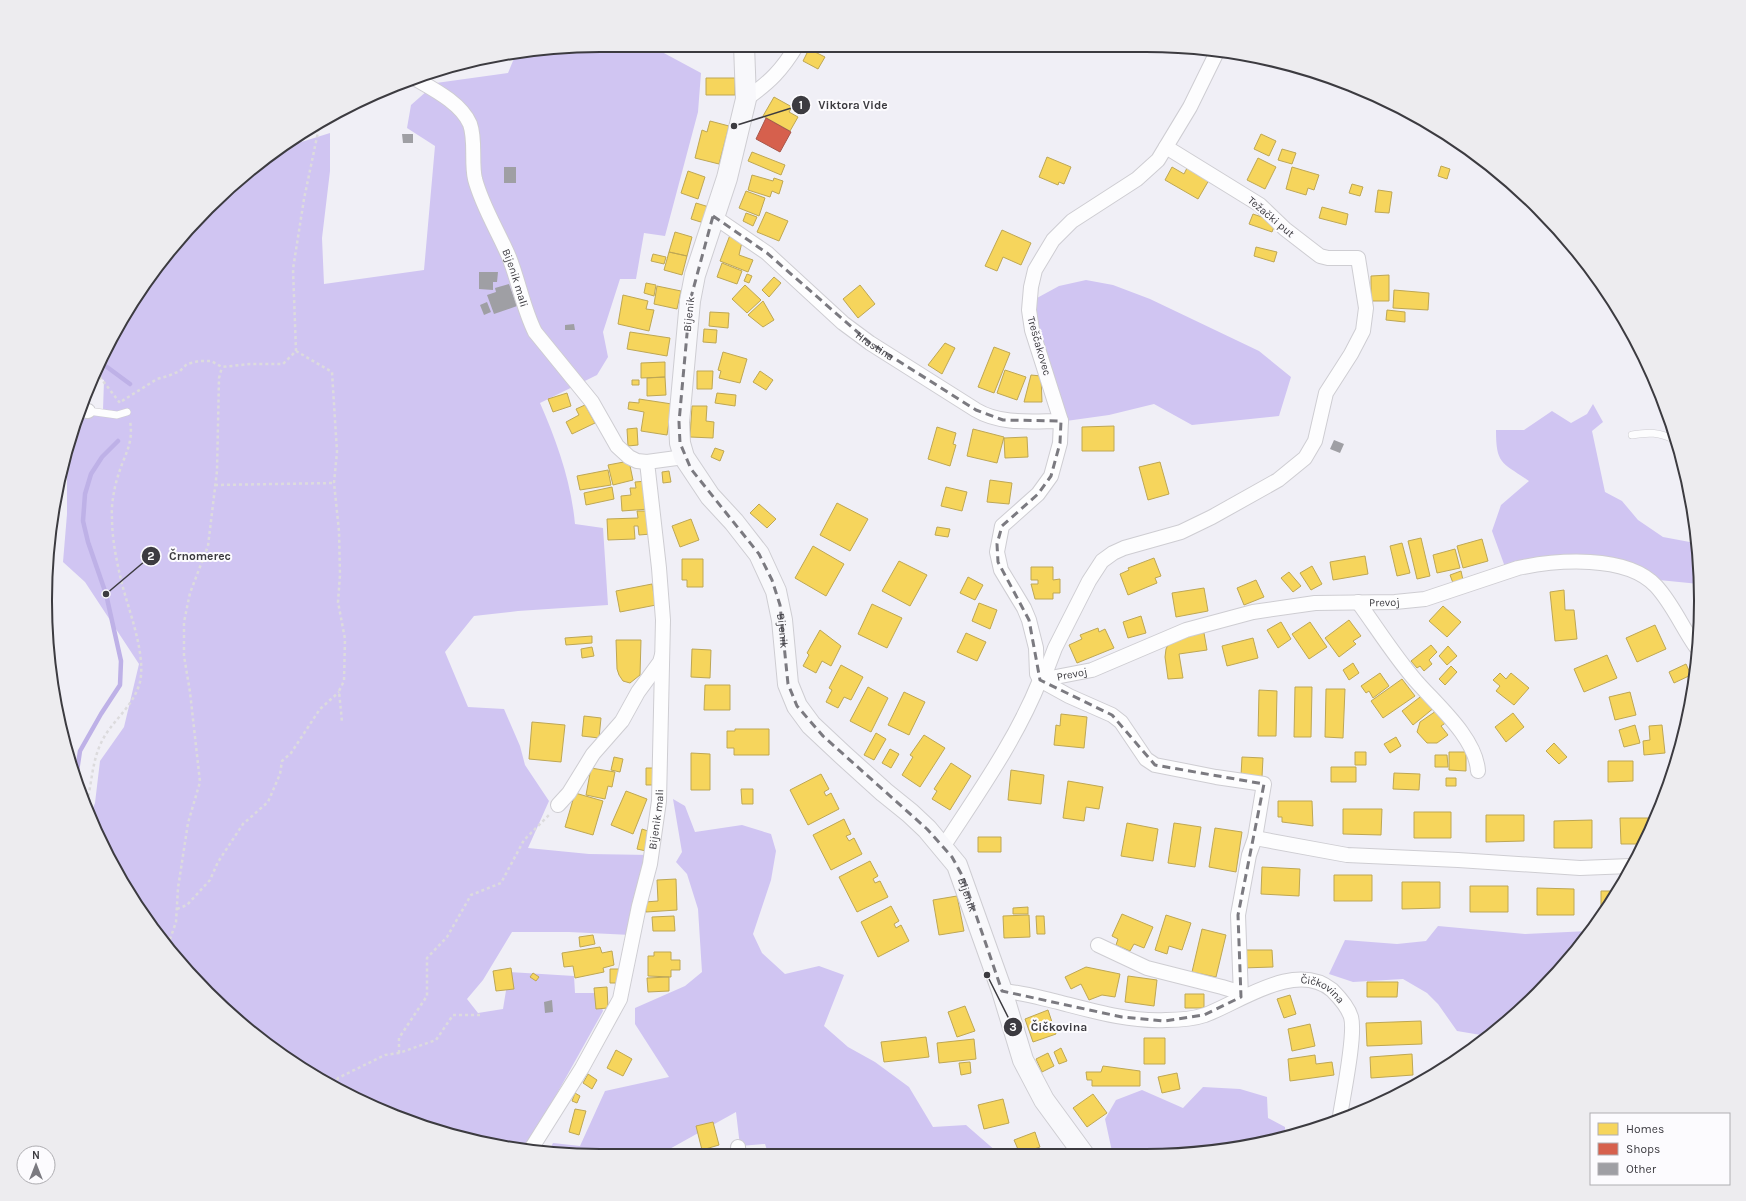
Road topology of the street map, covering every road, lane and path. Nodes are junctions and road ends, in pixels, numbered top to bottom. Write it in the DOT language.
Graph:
graph roads {
  1 [pos="744,52"];
  2 [pos="793,52"];
  3 [pos="1215,57"];
  4 [pos="421,82"];
  5 [pos="746,99"];
  6 [pos="318,130"];
  7 [pos="1166,147"];
  8 [pos="713,216"];
  9 [pos="296,351"];
  10 [pos="222,367"];
  11 [pos="100,377"];
  12 [pos="120,403"];
  13 [pos="86,411"];
  14 [pos="127,412"];
  15 [pos="1061,421"];
  16 [pos="132,433"];
  17 [pos="1632,435"];
  18 [pos="1669,438"];
  19 [pos="684,457"];
  20 [pos="647,462"];
  21 [pos="334,483"];
  22 [pos="215,485"];
  23 [pos="1358,602"];
  24 [pos="1692,641"];
  25 [pos="663,652"];
  26 [pos="1040,680"];
  27 [pos="339,691"];
  28 [pos="342,722"];
  29 [pos="1478,771"];
  30 [pos="88,795"];
  31 [pos="558,805"];
  32 [pos="1255,838"];
  33 [pos="943,847"];
  34 [pos="1625,866"];
  35 [pos="177,909"];
  36 [pos="170,940"];
  37 [pos="1098,945"];
  38 [pos="1002,992"];
  39 [pos="1241,997"];
  40 [pos="480,1015"];
  41 [pos="399,1053"];
  42 [pos="336,1081"];
  43 [pos="1340,1113"];
  44 [pos="534,1145"];
  45 [pos="1080,1149"];
  1 -- 5 [label="main road, Bijenik"];
  2 -- 5 [label="street"];
  3 -- 7 [label="street, Treščakovec"];
  4 -- 20 [label="street, Bijenik mali"];
  5 -- 8 [label="main road, Bijenik"];
  6 -- 9 [label="path"];
  7 -- 15 [label="street, Treščakovec"];
  7 -- 26 [label="street, Težački put"];
  8 -- 15 [label="street, Hrastina"];
  8 -- 19 [label="main road, Bijenik"];
  9 -- 10 [label="path"];
  9 -- 21 [label="path"];
  10 -- 12 [label="path"];
  10 -- 22 [label="path"];
  11 -- 12 [label="path"];
  12 -- 14 [label="path"];
  13 -- 14 [label="lane"];
  15 -- 26 [label="street, Treščakovec"];
  16 -- 30 [label="path"];
  17 -- 18 [label="lane"];
  19 -- 20 [label="street, Bijenik mali"];
  19 -- 33 [label="main road, Bijenik"];
  20 -- 25 [label="street, Bijenik mali"];
  21 -- 22 [label="path"];
  21 -- 27 [label="path"];
  22 -- 35 [label="path"];
  23 -- 24 [label="street, Prevoj"];
  23 -- 26 [label="street, Prevoj"];
  23 -- 29 [label="street"];
  25 -- 31 [label="street"];
  25 -- 44 [label="street, Bijenik mali"];
  26 -- 32 [label="street, Prevoj"];
  26 -- 33 [label="street"];
  27 -- 28 [label="path"];
  27 -- 35 [label="path"];
  31 -- 41 [label="path"];
  32 -- 34 [label="street"];
  32 -- 39 [label="street"];
  33 -- 38 [label="main road, Bijenik"];
  35 -- 36 [label="path"];
  37 -- 39 [label="street"];
  38 -- 39 [label="street, Čičkovina"];
  38 -- 45 [label="main road, Bijenik"];
  39 -- 43 [label="street, Čičkovina"];
  40 -- 41 [label="path"];
  41 -- 42 [label="path"];
}
